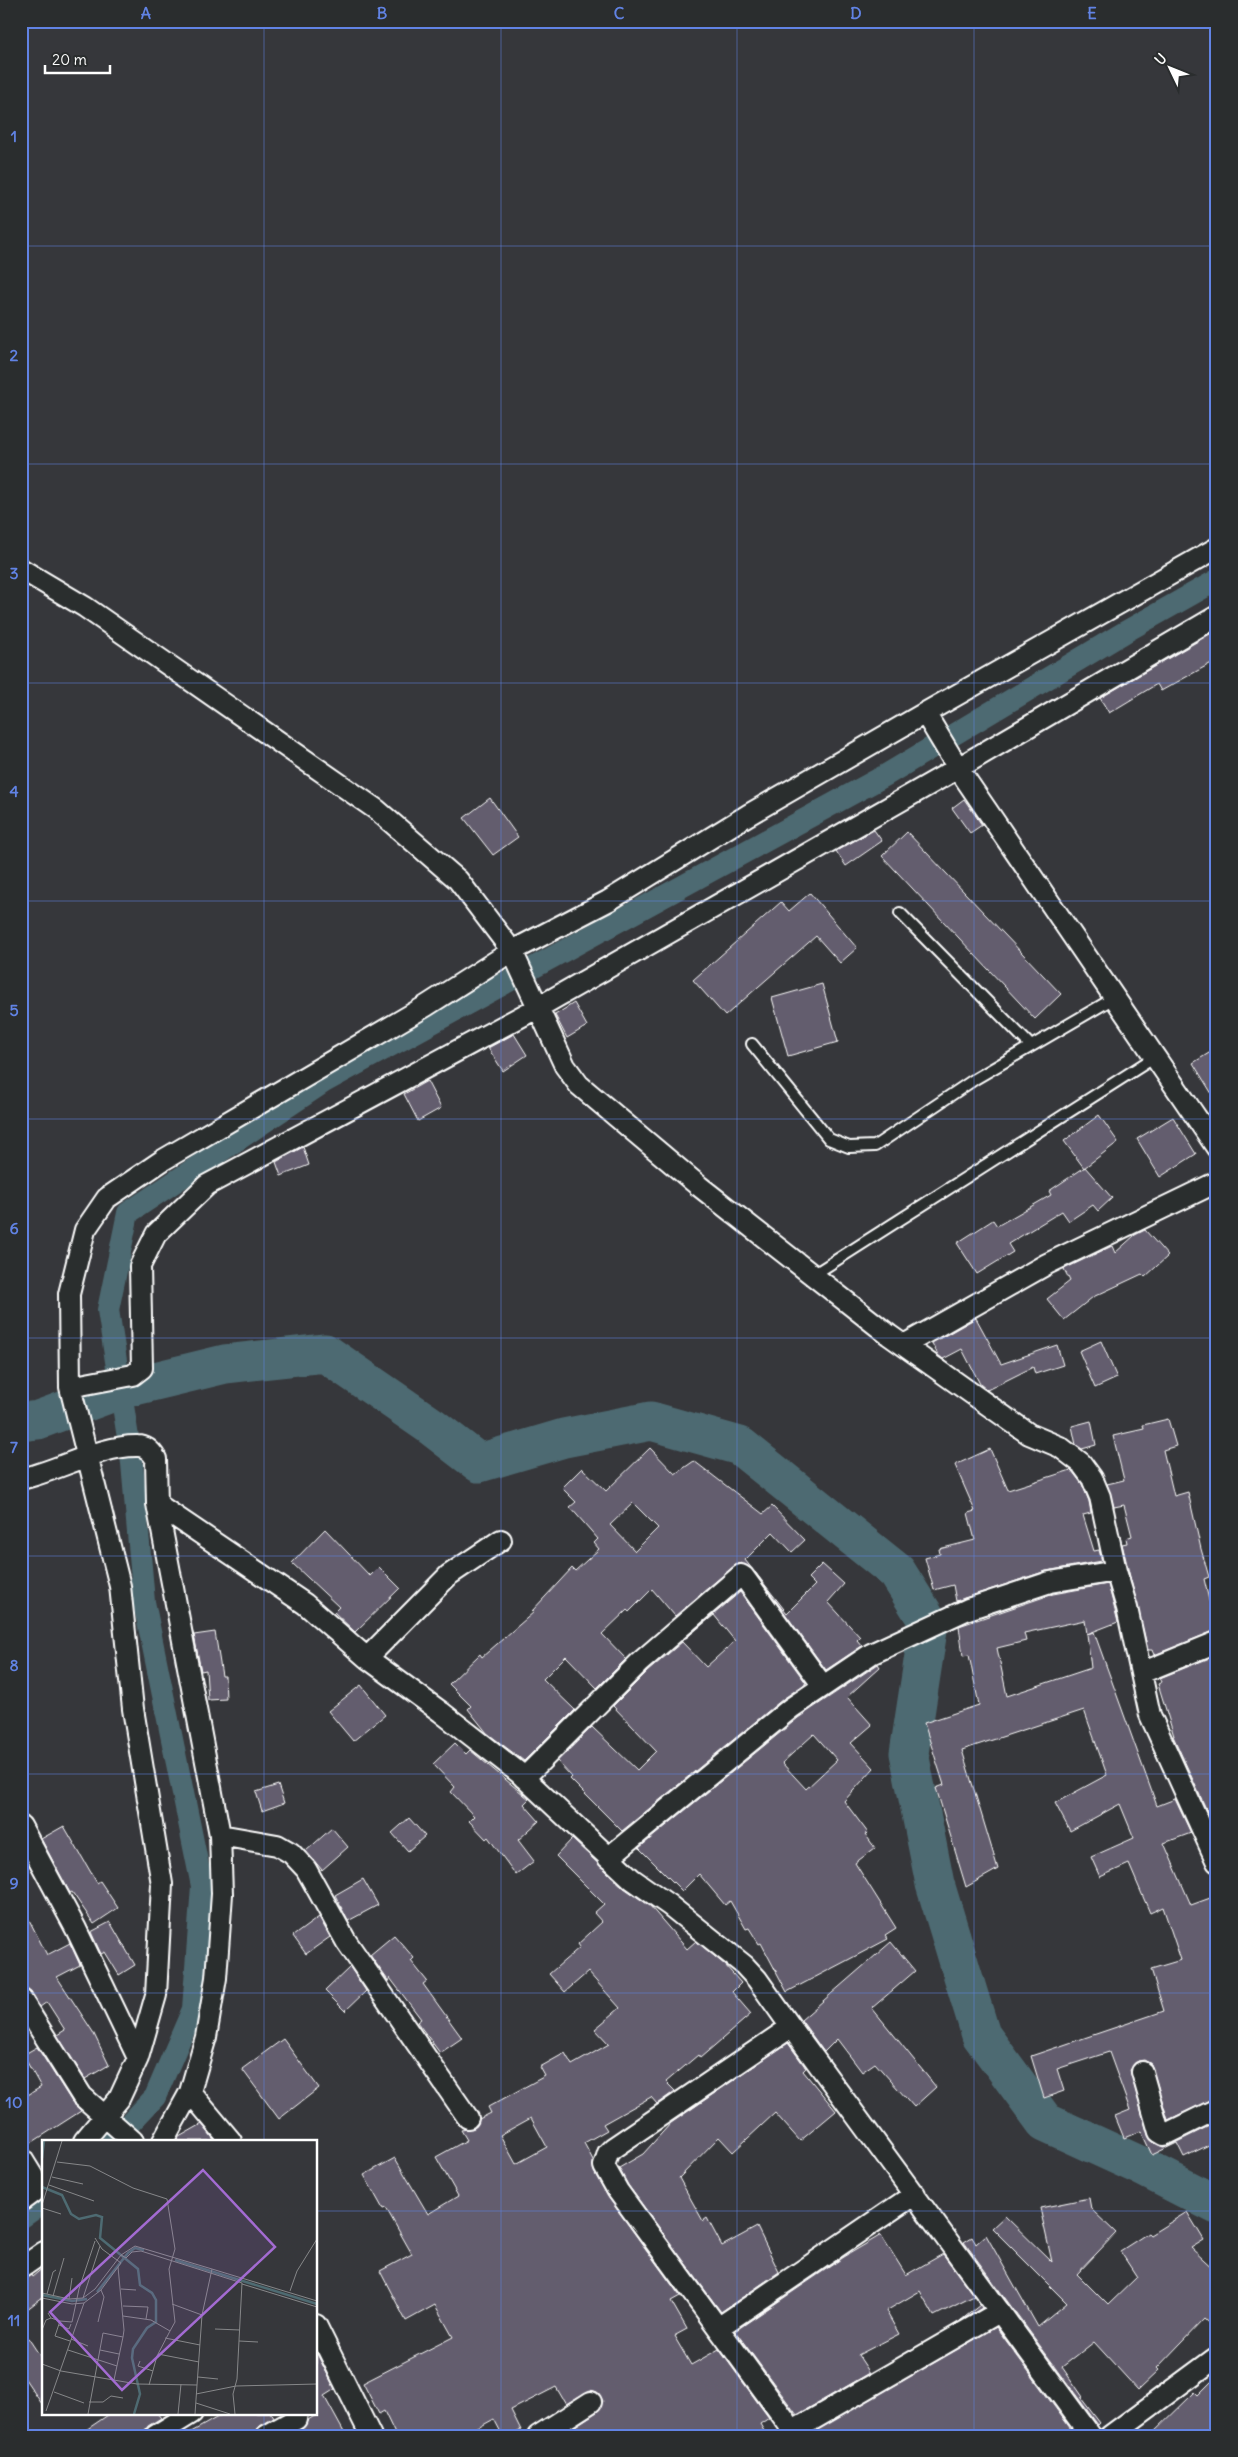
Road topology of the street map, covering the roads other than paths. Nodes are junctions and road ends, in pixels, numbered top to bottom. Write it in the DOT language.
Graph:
graph roads {
  1 [pos="1217,548"];
  2 [pos="21,569"];
  3 [pos="1217,616"];
  4 [pos="927,716"];
  5 [pos="957,766"];
  6 [pos="900,914"];
  7 [pos="514,956"];
  8 [pos="1114,998"];
  9 [pos="535,1002"];
  10 [pos="752,1044"];
  11 [pos="1030,1045"];
  12 [pos="1155,1057"];
  13 [pos="1217,1148"];
  14 [pos="1217,1182"];
  15 [pos="813,1275"];
  16 [pos="904,1345"];
  17 [pos="71,1392"];
  18 [pos="88,1450"];
  19 [pos="21,1479"];
  20 [pos="157,1504"];
  21 [pos="502,1540"];
  22 [pos="1116,1571"];
  23 [pos="1217,1642"];
  24 [pos="367,1658"];
  25 [pos="1141,1673"];
  26 [pos="823,1686"];
  27 [pos="524,1778"];
  28 [pos="21,1826"];
  29 [pos="220,1835"];
  30 [pos="608,1858"];
  31 [pos="1217,1862"];
  32 [pos="21,1999"];
  33 [pos="791,2027"];
  34 [pos="138,2058"];
  35 [pos="1142,2072"];
  36 [pos="190,2092"];
  37 [pos="1217,2109"];
  38 [pos="468,2118"];
  39 [pos="108,2120"];
  40 [pos="85,2140"];
  41 [pos="133,2140"];
  42 [pos="164,2140"];
  43 [pos="230,2140"];
  44 [pos="21,2158"];
  45 [pos="42,2186"];
  46 [pos="915,2194"];
  47 [pos="21,2201"];
  48 [pos="42,2253"];
  49 [pos="21,2268"];
  50 [pos="999,2312"];
  51 [pos="718,2328"];
  52 [pos="318,2329"];
  53 [pos="1217,2357"];
  54 [pos="591,2402"];
  55 [pos="190,2414"];
  56 [pos="297,2414"];
  57 [pos="793,2434"];
  58 [pos="155,2436"];
  59 [pos="266,2436"];
  60 [pos="371,2436"];
  61 [pos="538,2436"];
  62 [pos="1091,2436"];
  63 [pos="1110,2436"];
  1 -- 4 [label="street"];
  2 -- 7 [label="street"];
  3 -- 5 [label="street"];
  4 -- 5 [label="street"];
  4 -- 7 [label="street"];
  5 -- 8 [label="street"];
  5 -- 9 [label="street"];
  6 -- 11 [label="lane"];
  7 -- 9 [label="street"];
  7 -- 17 [label="street"];
  8 -- 11 [label="lane"];
  8 -- 12 [label="street"];
  9 -- 15 [label="street"];
  9 -- 17 [label="street"];
  10 -- 11 [label="lane"];
  12 -- 13 [label="street"];
  12 -- 15 [label="lane"];
  14 -- 16 [label="street"];
  15 -- 16 [label="street"];
  16 -- 22 [label="street"];
  17 -- 18 [label="street"];
  18 -- 19 [label="street"];
  18 -- 20 [label="street"];
  18 -- 34 [label="street"];
  20 -- 24 [label="street"];
  20 -- 29 [label="street"];
  21 -- 24 [label="street"];
  22 -- 25 [label="street"];
  22 -- 26 [label="street"];
  23 -- 25 [label="street"];
  24 -- 27 [label="street"];
  25 -- 31 [label="street"];
  26 -- 27 [label="street"];
  26 -- 30 [label="street"];
  27 -- 30 [label="street"];
  28 -- 34 [label="street"];
  29 -- 36 [label="street"];
  29 -- 38 [label="street"];
  30 -- 33 [label="street"];
  32 -- 39 [label="street"];
  33 -- 46 [label="street"];
  33 -- 51 [label="street"];
  34 -- 39 [label="street"];
  35 -- 37 [label="street"];
  36 -- 42 [label="street"];
  36 -- 43 [label="street"];
  39 -- 40 [label="street"];
  39 -- 41 [label="street"];
  44 -- 45 [label="street"];
  45 -- 47 [label="street"];
  46 -- 50 [label="street"];
  46 -- 51 [label="street"];
  48 -- 49 [label="street"];
  50 -- 57 [label="street"];
  50 -- 62 [label="street"];
  51 -- 57 [label="street"];
  52 -- 60 [label="street"];
  53 -- 63 [label="street"];
  54 -- 61 [label="street"];
  55 -- 58 [label="street"];
  56 -- 59 [label="street"];
}
